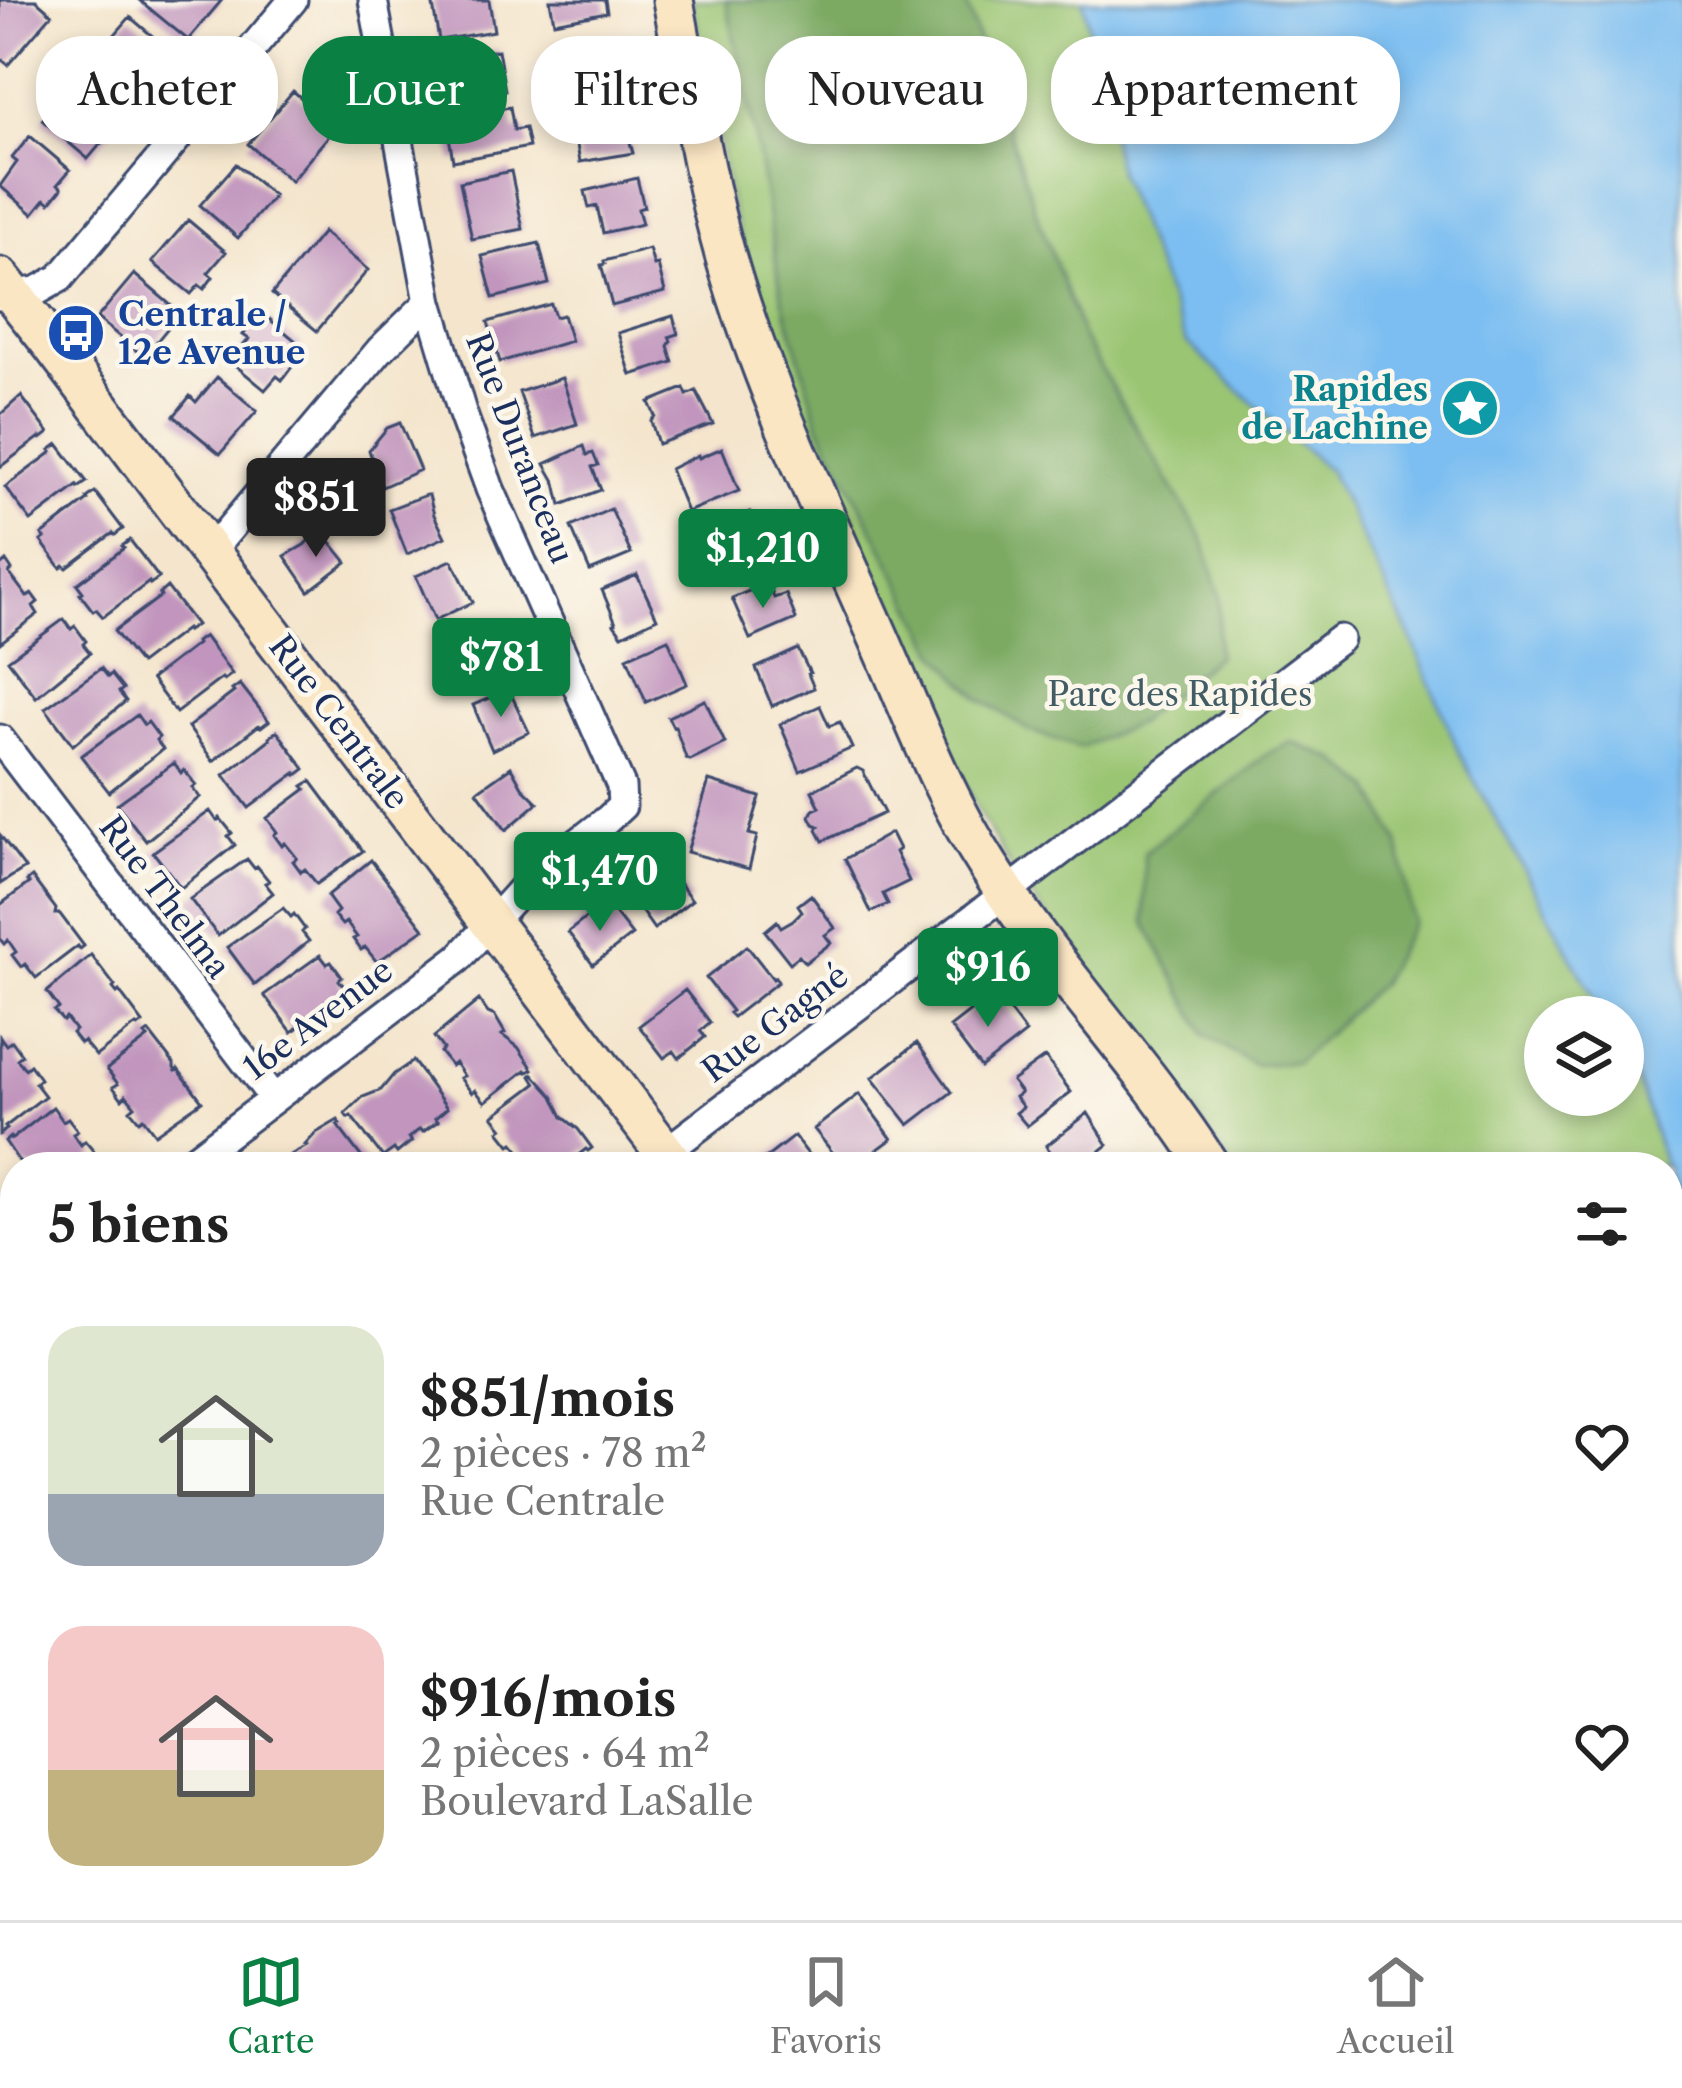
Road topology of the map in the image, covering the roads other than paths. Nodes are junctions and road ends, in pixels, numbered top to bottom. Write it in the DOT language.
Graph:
graph roads {
  1 [pos="293,0"];
  2 [pos="373,0"];
  3 [pos="674,0"];
  4 [pos="5,290"];
  5 [pos="429,302"];
  6 [pos="210,552"];
  7 [pos="1340,639"];
  8 [pos="0,739"];
  9 [pos="1005,892"];
  10 [pos="492,922"];
  11 [pos="273,1098"];
  12 [pos="203,1152"];
  13 [pos="655,1152"];
  14 [pos="675,1152"];
  15 [pos="1199,1152"];
  1 -- 4 [label="street"];
  2 -- 5 [label="street, Rue Duranceau"];
  3 -- 9 [label="main road"];
  4 -- 6 [label="main road, Rue Centrale"];
  5 -- 6 [label="street"];
  5 -- 10 [label="street, Rue Duranceau"];
  6 -- 10 [label="main road, Rue Centrale"];
  7 -- 9 [label="street, Rue Gagné"];
  8 -- 11 [label="street, Rue Thelma"];
  9 -- 14 [label="street, Rue Gagné"];
  9 -- 15 [label="main road"];
  10 -- 11 [label="street, 16e Avenue"];
  10 -- 13 [label="main road, Rue Centrale"];
  11 -- 12 [label="street, 16e Avenue"];
}
